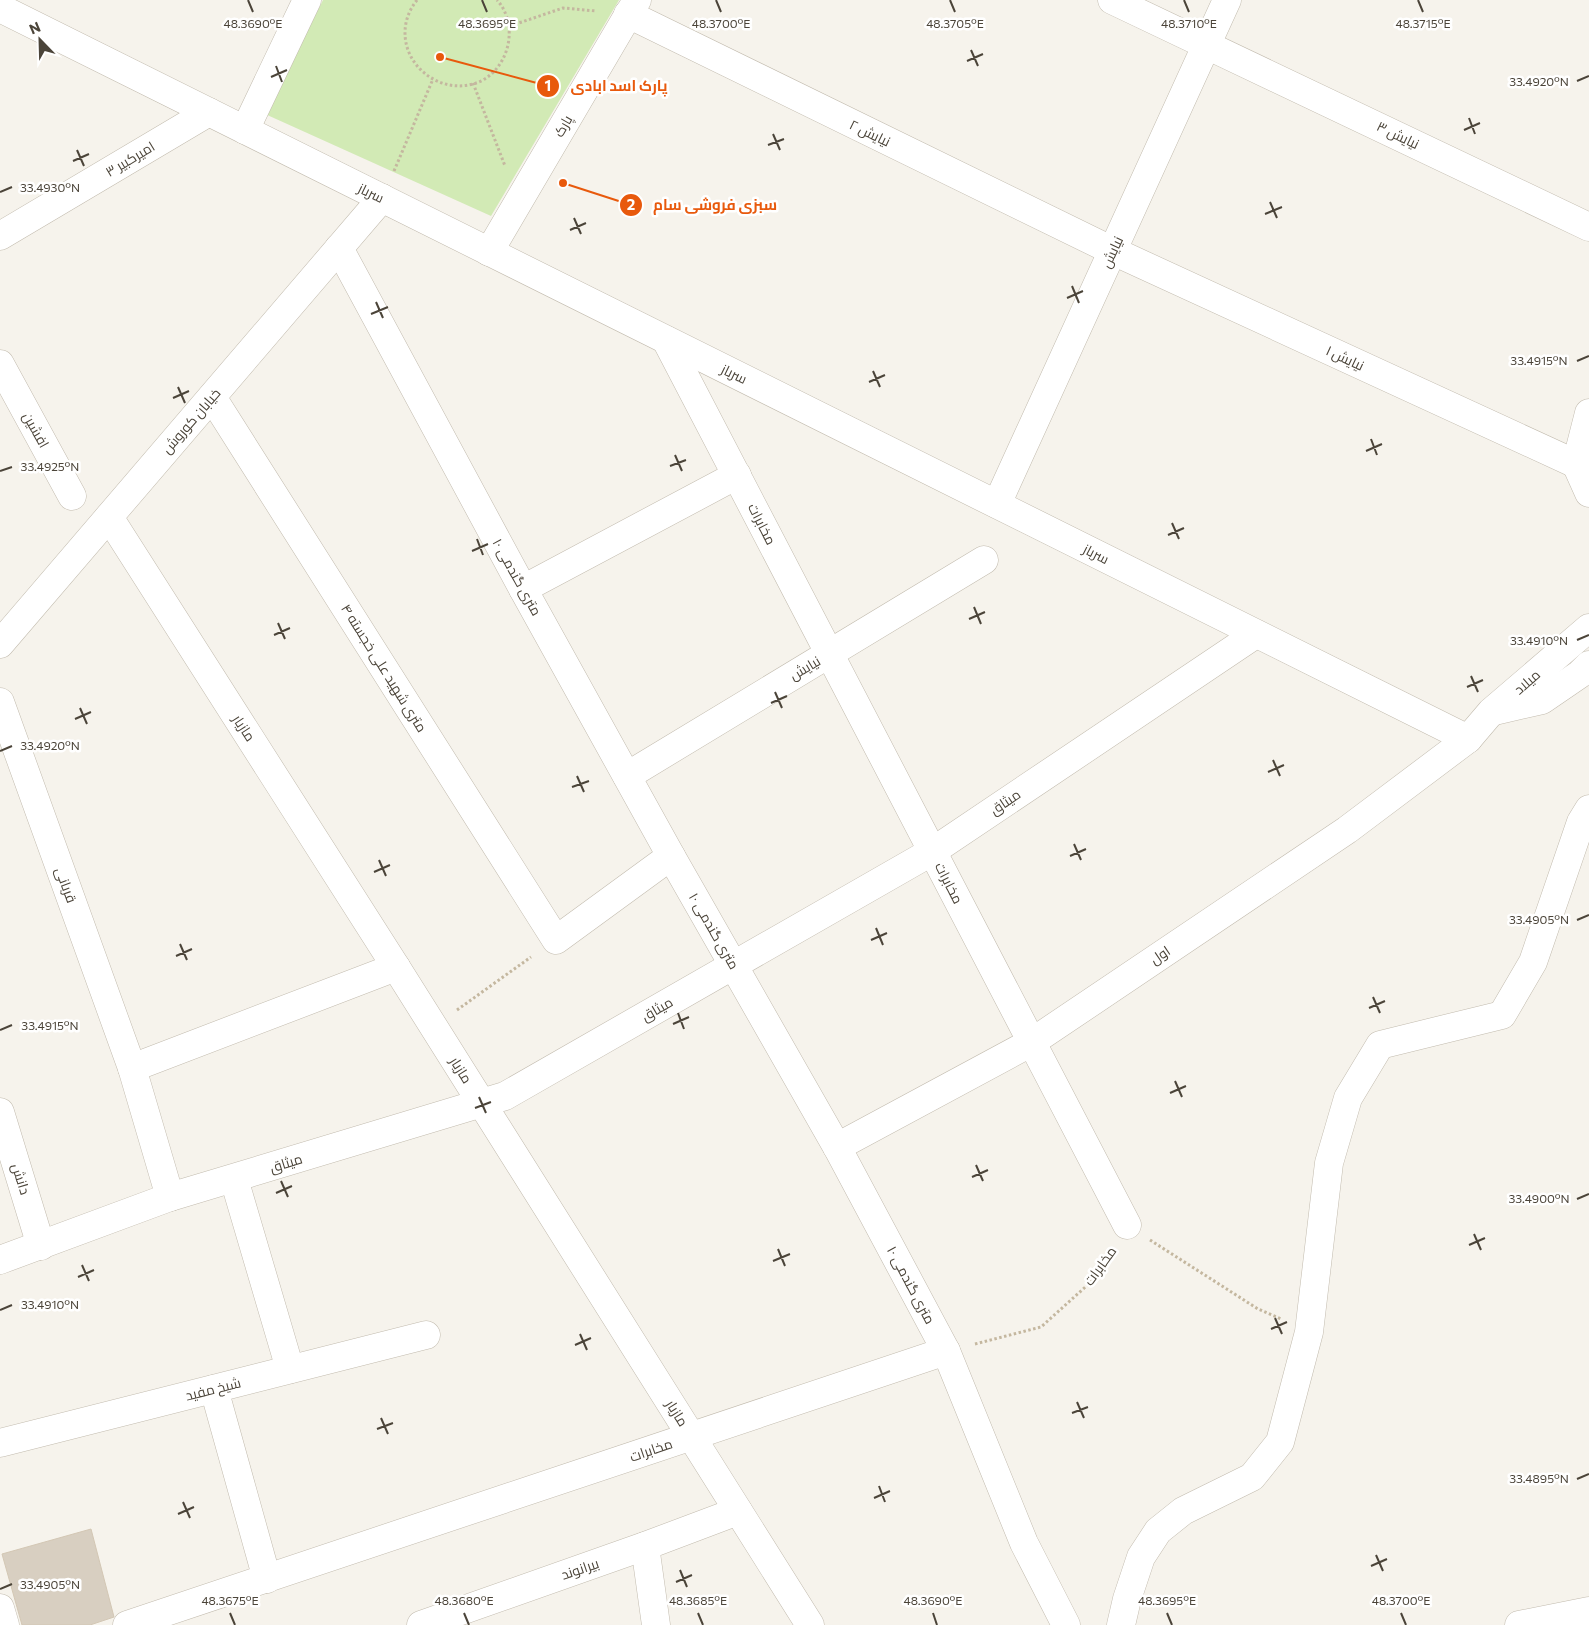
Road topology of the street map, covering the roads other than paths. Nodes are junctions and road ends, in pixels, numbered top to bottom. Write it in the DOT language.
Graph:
graph roads {
  1 [pos="307,0"];
  2 [pos="1112,0"];
  3 [pos="1227,0"];
  4 [pos="632,7"];
  5 [pos="0,8"];
  6 [pos="1207,44"];
  7 [pos="209,112"];
  8 [pos="246,130"];
  9 [pos="382,198"];
  10 [pos="1589,226"];
  11 [pos="0,236"];
  12 [pos="339,248"];
  13 [pos="1112,251"];
  14 [pos="489,252"];
  15 [pos="666,340"];
  16 [pos="0,364"];
  17 [pos="212,397"];
  18 [pos="1589,413"];
  19 [pos="1576,464"];
  20 [pos="737,476"];
  21 [pos="1589,493"];
  22 [pos="72,496"];
  23 [pos="997,504"];
  24 [pos="108,517"];
  25 [pos="984,560"];
  26 [pos="523,589"];
  27 [pos="1589,628"];
  28 [pos="1256,634"];
  29 [pos="0,644"];
  30 [pos="830,654"];
  31 [pos="1589,664"];
  32 [pos="0,702"];
  33 [pos="1491,712"];
  34 [pos="1468,739"];
  35 [pos="627,776"];
  36 [pos="1589,809"];
  37 [pos="933,851"];
  38 [pos="671,856"];
  39 [pos="733,965"];
  40 [pos="396,967"];
  41 [pos="1032,1042"];
  42 [pos="132,1068"];
  43 [pos="482,1103"];
  44 [pos="0,1112"];
  45 [pos="837,1147"];
  46 [pos="234,1179"];
  47 [pos="170,1197"];
  48 [pos="1128,1225"];
  49 [pos="41,1246"];
  50 [pos="0,1260"];
  51 [pos="426,1335"];
  52 [pos="946,1351"];
  53 [pos="290,1369"];
  54 [pos="214,1389"];
  55 [pos="692,1436"];
  56 [pos="0,1443"];
  57 [pos="738,1511"];
  58 [pos="646,1546"];
  59 [pos="267,1579"];
  60 [pos="0,1608"];
  61 [pos="1589,1611"];
  62 [pos="5,1625"];
  63 [pos="127,1625"];
  64 [pos="421,1625"];
  65 [pos="656,1625"];
  66 [pos="810,1625"];
  67 [pos="1066,1625"];
  68 [pos="1122,1625"];
  69 [pos="1520,1625"];
  1 -- 8 [label="street"];
  2 -- 6 [label="street, نیایش ۳"];
  3 -- 6 [label="street, نیایش"];
  4 -- 13 [label="street, نیایش ۲"];
  4 -- 14 [label="street, پارک"];
  5 -- 7 [label="street, سرباز"];
  6 -- 10 [label="street, نیایش ۳"];
  6 -- 13 [label="street, نیایش"];
  7 -- 8 [label="street, سرباز"];
  7 -- 11 [label="street, امیرکبیر ۳"];
  8 -- 9 [label="street, سرباز"];
  9 -- 12 [label="street, خیابان کوروش"];
  9 -- 14 [label="street, سرباز"];
  12 -- 17 [label="street, خیابان کوروش"];
  12 -- 26 [label="street, ۱۰ متری گندمی"];
  13 -- 19 [label="street, نیایش ۱"];
  13 -- 23 [label="street, نیایش"];
  14 -- 15 [label="street, سرباز"];
  15 -- 20 [label="street, مخابرات"];
  15 -- 23 [label="street, سرباز"];
  16 -- 22 [label="street, افشین"];
  17 -- 24 [label="street, خیابان کوروش"];
  17 -- 38 [label="street, ۴ متری شهید علی خجسته"];
  18 -- 19 [label="street"];
  19 -- 21 [label="street"];
  20 -- 26 [label="street"];
  20 -- 30 [label="street, مخابرات"];
  23 -- 28 [label="street, سرباز"];
  24 -- 29 [label="street, خیابان کوروش"];
  24 -- 40 [label="street, مازیار"];
  25 -- 30 [label="street, نیایش"];
  26 -- 35 [label="street, ۱۰ متری گندمی"];
  27 -- 33 [label="street, میلاد"];
  28 -- 34 [label="street, سرباز"];
  28 -- 37 [label="street, میثاق"];
  30 -- 35 [label="street, نیایش"];
  30 -- 37 [label="street, مخابرات"];
  31 -- 33 [label="street"];
  32 -- 42 [label="street, قربانی"];
  33 -- 34 [label="street, میلاد"];
  34 -- 41 [label="street, اول"];
  35 -- 38 [label="street, ۱۰ متری گندمی"];
  36 -- 68 [label="street"];
  37 -- 39 [label="street, میثاق"];
  37 -- 41 [label="street, مخابرات"];
  38 -- 39 [label="street, ۱۰ متری گندمی"];
  39 -- 43 [label="street, میثاق"];
  39 -- 45 [label="street, ۱۰ متری گندمی"];
  40 -- 42 [label="street"];
  40 -- 43 [label="street, مازیار"];
  41 -- 45 [label="street, اول"];
  41 -- 48 [label="street, مخابرات"];
  42 -- 47 [label="street, قربانی"];
  43 -- 46 [label="street, میثاق"];
  43 -- 55 [label="street, مازیار"];
  44 -- 49 [label="street, دانش"];
  45 -- 52 [label="street, ۱۰ متری گندمی"];
  46 -- 47 [label="street, میثاق"];
  46 -- 53 [label="street"];
  47 -- 49 [label="street, میثاق"];
  49 -- 50 [label="street, میثاق"];
  51 -- 53 [label="street, شیخ مفید"];
  52 -- 55 [label="street, مخابرات"];
  52 -- 67 [label="street, ۱۰ متری گندمی"];
  53 -- 54 [label="street, شیخ مفید"];
  54 -- 56 [label="street, شیخ مفید"];
  54 -- 59 [label="street"];
  55 -- 57 [label="street, مازیار"];
  55 -- 59 [label="street, مخابرات"];
  57 -- 58 [label="street, بیرانوند"];
  57 -- 66 [label="street, مازیار"];
  58 -- 64 [label="street, بیرانوند"];
  58 -- 65 [label="street"];
  59 -- 63 [label="street, مخابرات"];
  60 -- 62 [label="street"];
  61 -- 69 [label="street"];
}
